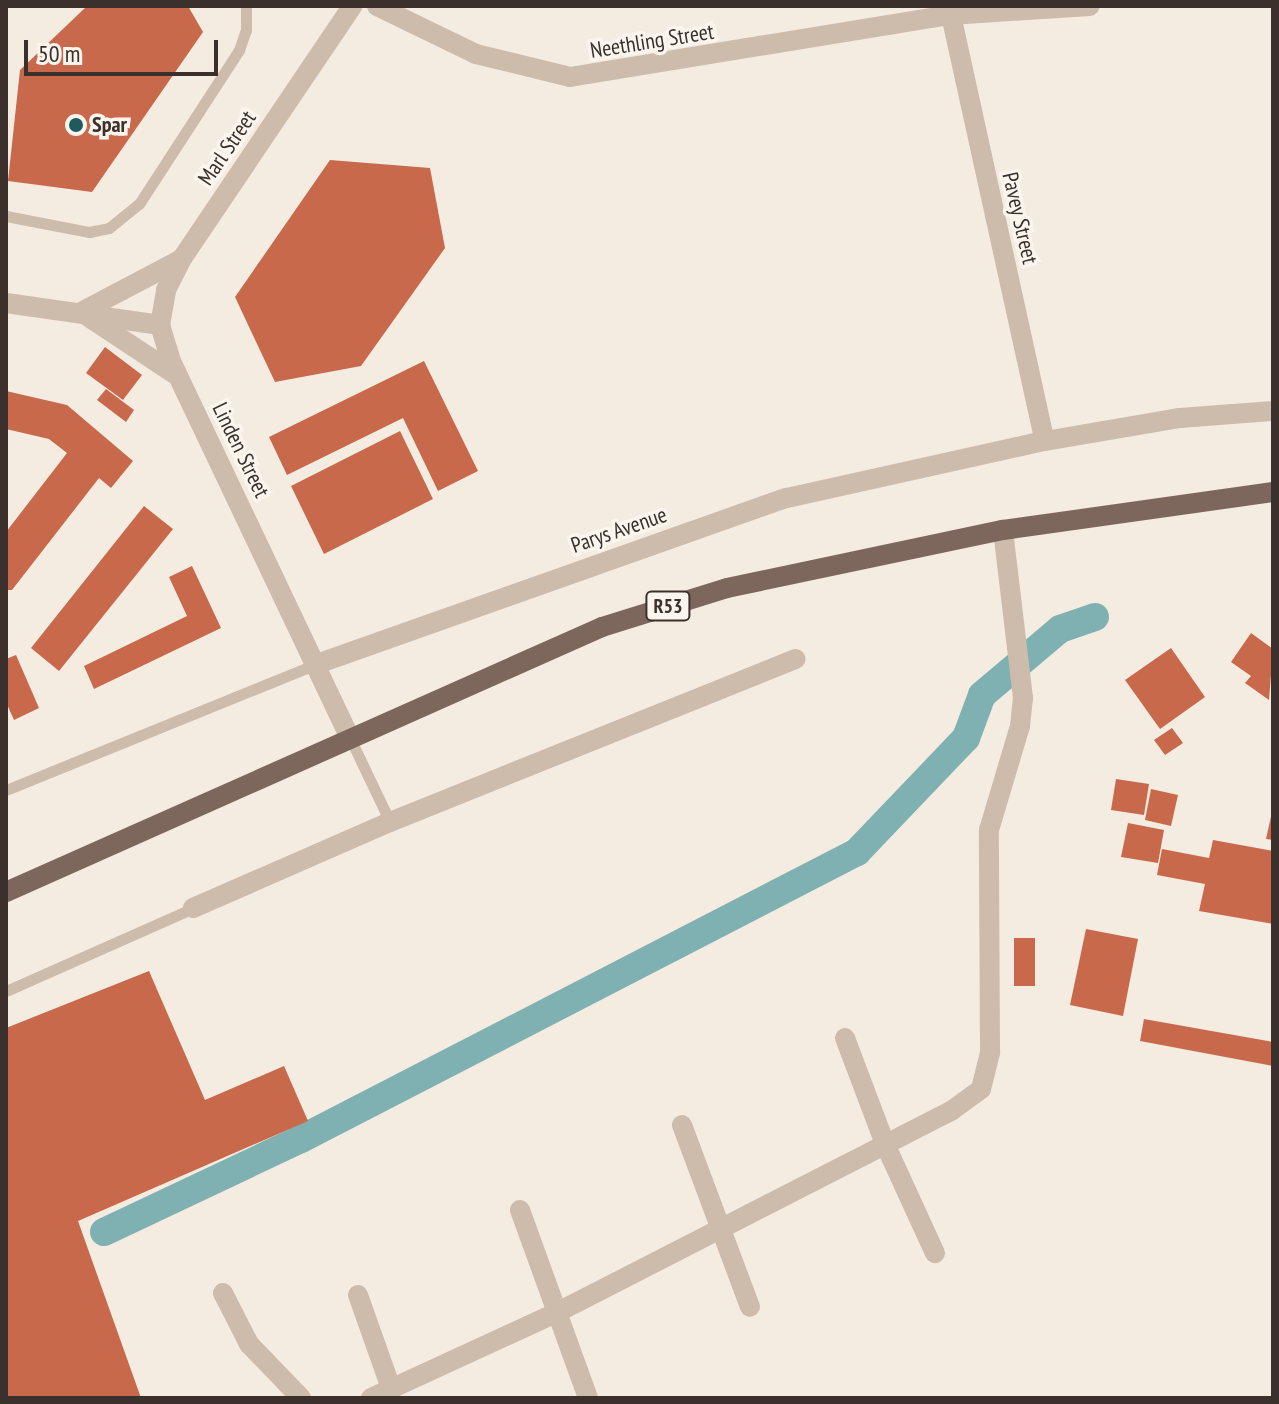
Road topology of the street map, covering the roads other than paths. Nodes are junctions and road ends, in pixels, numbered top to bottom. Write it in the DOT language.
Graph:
graph roads {
  1 [pos="246,6"];
  2 [pos="352,6"];
  3 [pos="377,6"];
  4 [pos="1090,6"];
  5 [pos="1042,8"];
  6 [pos="949,11"];
  7 [pos="6,216"];
  8 [pos="183,257"];
  9 [pos="6,303"];
  10 [pos="79,313"];
  11 [pos="160,325"];
  12 [pos="179,378"];
  13 [pos="1273,411"];
  14 [pos="1045,441"];
  15 [pos="1273,492"];
  16 [pos="1003,530"];
  17 [pos="795,659"];
  18 [pos="317,664"];
  19 [pos="349,736"];
  20 [pos="6,790"];
  21 [pos="390,822"];
  22 [pos="6,892"];
  23 [pos="193,908"];
  24 [pos="6,991"];
  25 [pos="845,1038"];
  26 [pos="682,1125"];
  27 [pos="885,1144"];
  28 [pos="520,1210"];
  29 [pos="719,1226"];
  30 [pos="935,1253"];
  31 [pos="223,1293"];
  32 [pos="358,1295"];
  33 [pos="750,1307"];
  34 [pos="558,1312"];
  35 [pos="391,1388"];
  36 [pos="301,1398"];
  37 [pos="371,1398"];
  38 [pos="588,1398"];
  1 -- 7 [label="lane"];
  2 -- 8 [label="street, Marl Street"];
  3 -- 6 [label="street, Neethling Street"];
  4 -- 5 [label="street, Neethling Street"];
  5 -- 6 [label="street, Neethling Street"];
  6 -- 14 [label="street, Pavey Street"];
  8 -- 10 [label="street"];
  8 -- 11 [label="street, Marl Street"];
  9 -- 10 [label="street"];
  10 -- 11 [label="street"];
  10 -- 12 [label="street"];
  11 -- 12 [label="street, Linden Street"];
  12 -- 18 [label="street, Linden Street"];
  13 -- 14 [label="street, Parys Avenue"];
  14 -- 18 [label="street, Parys Avenue"];
  15 -- 16 [label="main road, R53"];
  16 -- 19 [label="main road, R53"];
  16 -- 27 [label="street"];
  17 -- 21 [label="street"];
  18 -- 19 [label="street, Linden Street"];
  18 -- 20 [label="lane, Parys Avenue"];
  19 -- 21 [label="lane"];
  19 -- 22 [label="main road, R53"];
  21 -- 23 [label="street"];
  23 -- 24 [label="lane"];
  25 -- 27 [label="street"];
  26 -- 29 [label="street"];
  27 -- 29 [label="street"];
  27 -- 30 [label="street"];
  28 -- 34 [label="street"];
  29 -- 33 [label="street"];
  29 -- 34 [label="street"];
  31 -- 36 [label="street"];
  32 -- 35 [label="street"];
  34 -- 35 [label="street"];
  34 -- 38 [label="street"];
  35 -- 37 [label="street"];
}
